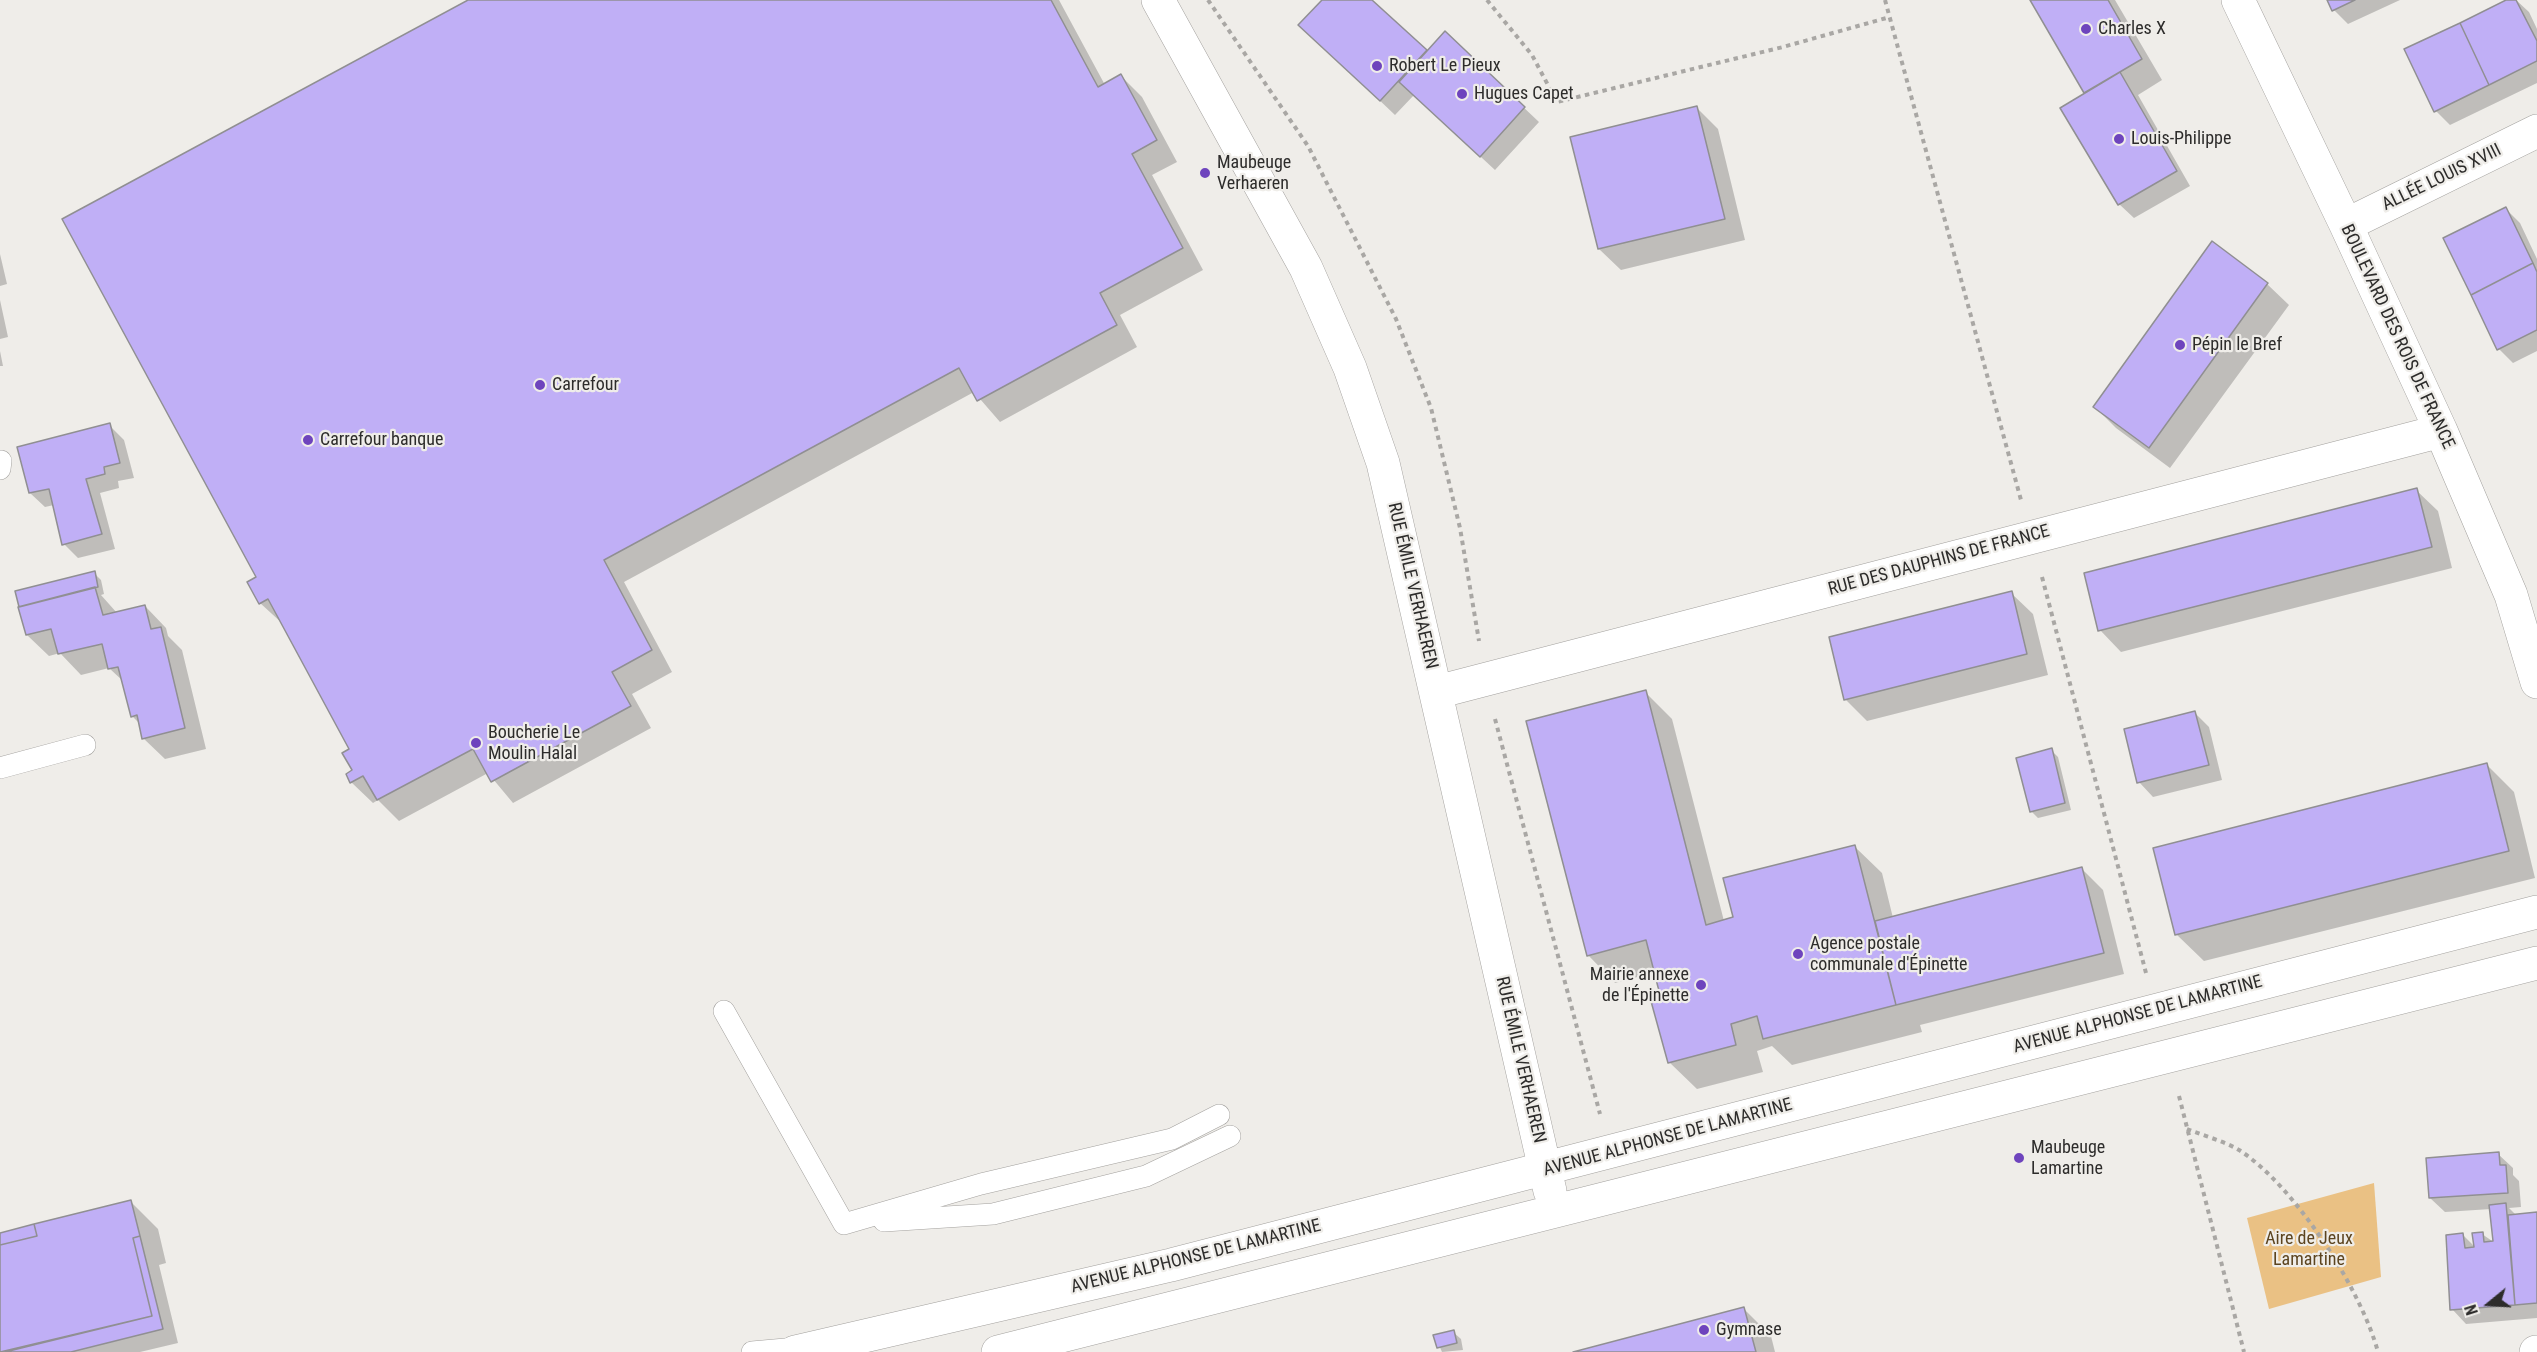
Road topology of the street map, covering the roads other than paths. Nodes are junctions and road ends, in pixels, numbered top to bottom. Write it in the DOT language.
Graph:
graph roads {
  1 [pos="1158,0"];
  2 [pos="2238,0"];
  3 [pos="2537,131"];
  4 [pos="2346,225"];
  5 [pos="2441,431"];
  6 [pos="2524,592"];
  7 [pos="2537,682"];
  8 [pos="1437,692"];
  9 [pos="85,744"];
  10 [pos="0,768"];
  11 [pos="2537,912"];
  12 [pos="2537,963"];
  13 [pos="724,1011"];
  14 [pos="1219,1115"];
  15 [pos="1230,1136"];
  16 [pos="1544,1170"];
  17 [pos="1556,1213"];
  18 [pos="844,1224"];
  19 [pos="827,1347"];
  20 [pos="752,1352"];
  21 [pos="998,1352"];
  1 -- 8 [label="street, RUE ÉMILE VERHAEREN"];
  2 -- 4 [label="street, BOULEVARD DES ROIS DE FRANCE"];
  3 -- 4 [label="street, ALLÉE LOUIS XVIII"];
  4 -- 5 [label="street, BOULEVARD DES ROIS DE FRANCE"];
  5 -- 6 [label="street, BOULEVARD DES ROIS DE FRANCE"];
  5 -- 8 [label="street, RUE DES DAUPHINS DE FRANCE"];
  6 -- 7 [label="street, BOULEVARD DES ROIS DE FRANCE"];
  8 -- 16 [label="street, RUE ÉMILE VERHAEREN"];
  9 -- 10 [label="lane"];
  11 -- 16 [label="street, AVENUE ALPHONSE DE LAMARTINE"];
  12 -- 17 [label="street"];
  13 -- 18 [label="lane"];
  14 -- 18 [label="lane"];
  15 -- 18 [label="lane"];
  16 -- 17 [label="street, RUE ÉMILE VERHAEREN"];
  16 -- 19 [label="street, AVENUE ALPHONSE DE LAMARTINE"];
  17 -- 21 [label="street"];
  19 -- 20 [label="lane"];
}
